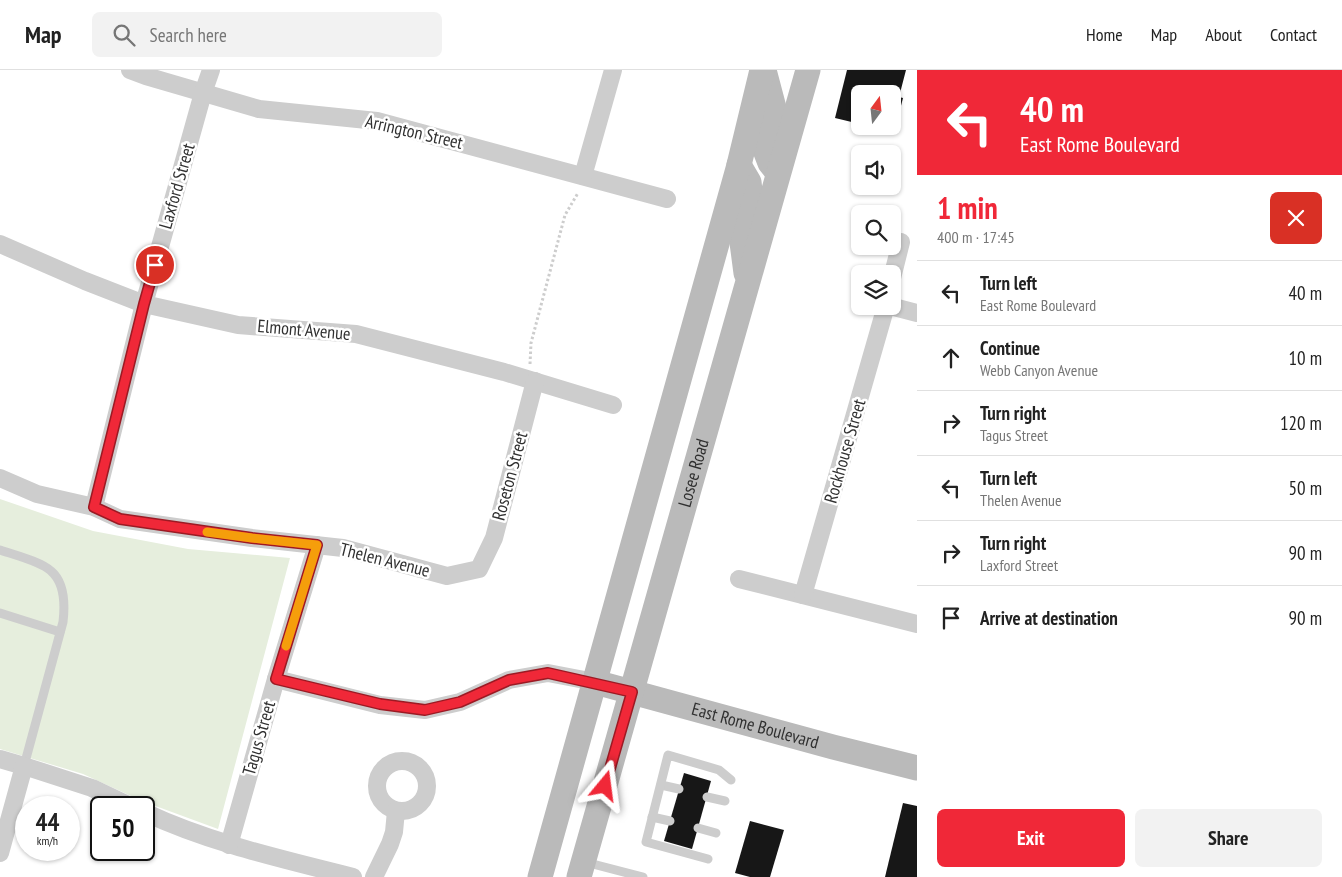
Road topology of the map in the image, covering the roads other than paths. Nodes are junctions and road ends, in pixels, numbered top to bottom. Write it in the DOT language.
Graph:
graph roads {
  1 [pos="130,70"];
  2 [pos="211,70"];
  3 [pos="613,70"];
  4 [pos="763,70"];
  5 [pos="808,70"];
  6 [pos="203,93"];
  7 [pos="739,164"];
  8 [pos="778,173"];
  9 [pos="583,176"];
  10 [pos="667,198"];
  11 [pos="0,244"];
  12 [pos="747,282"];
  13 [pos="144,304"];
  14 [pos="901,309"];
  15 [pos="917,313"];
  16 [pos="883,315"];
  17 [pos="534,381"];
  18 [pos="613,404"];
  19 [pos="0,478"];
  20 [pos="94,507"];
  21 [pos="317,545"];
  22 [pos="0,550"];
  23 [pos="479,569"];
  24 [pos="739,579"];
  25 [pos="803,595"];
  26 [pos="0,613"];
  27 [pos="917,624"];
  28 [pos="60,632"];
  29 [pos="276,679"];
  30 [pos="595,682"];
  31 [pos="632,692"];
  32 [pos="0,759"];
  33 [pos="24,766"];
  34 [pos="917,768"];
  35 [pos="731,780"];
  36 [pos="661,784"];
  37 [pos="679,790"];
  38 [pos="109,796"];
  39 [pos="707,797"];
  40 [pos="725,801"];
  41 [pos="396,811"];
  42 [pos="155,817"];
  43 [pos="652,817"];
  44 [pos="670,822"];
  45 [pos="698,828"];
  46 [pos="716,833"];
  47 [pos="229,845"];
  48 [pos="0,853"];
  49 [pos="708,859"];
  50 [pos="582,869"];
  51 [pos="353,877"];
  52 [pos="374,877"];
  53 [pos="540,877"];
  54 [pos="643,877"];
  1 -- 6 [label="street, Arrington Street"];
  2 -- 6 [label="street, Laxford Street"];
  3 -- 9 [label="street"];
  4 -- 7 [label="main road"];
  4 -- 8 [label="main road"];
  5 -- 8 [label="main road, Losee Road"];
  6 -- 9 [label="street, Arrington Street"];
  6 -- 13 [label="street, Laxford Street"];
  7 -- 12 [label="main road"];
  7 -- 30 [label="main road"];
  8 -- 12 [label="main road, Losee Road"];
  9 -- 10 [label="street, Arrington Street"];
  11 -- 13 [label="street, Elmont Avenue"];
  12 -- 31 [label="main road, Losee Road"];
  13 -- 17 [label="street, Elmont Avenue"];
  13 -- 20 [label="street, Laxford Street"];
  14 -- 15 [label="street"];
  16 -- 25 [label="street, Rockhouse Street"];
  17 -- 18 [label="street, Elmont Avenue"];
  17 -- 23 [label="street, Roseton Street"];
  19 -- 20 [label="street, Thelen Avenue"];
  20 -- 21 [label="street, Thelen Avenue"];
  21 -- 23 [label="street, Thelen Avenue"];
  21 -- 29 [label="street, Tagus Street"];
  22 -- 28 [label="lane"];
  24 -- 25 [label="street"];
  25 -- 27 [label="street"];
  26 -- 28 [label="lane"];
  28 -- 33 [label="lane"];
  29 -- 30 [label="street"];
  29 -- 47 [label="street, Tagus Street"];
  30 -- 31 [label="main road, East Rome Boulevard"];
  30 -- 53 [label="main road"];
  31 -- 34 [label="main road, East Rome Boulevard"];
  31 -- 50 [label="main road, Losee Road"];
  32 -- 33 [label="street"];
  33 -- 38 [label="street"];
  33 -- 48 [label="street"];
  35 -- 36 [label="lane"];
  36 -- 37 [label="lane"];
  36 -- 43 [label="lane"];
  39 -- 40 [label="lane"];
  41 -- 52 [label="street"];
  42 -- 47 [label="street"];
  43 -- 44 [label="lane"];
  43 -- 49 [label="lane"];
  45 -- 46 [label="lane"];
  47 -- 51 [label="street"];
  50 -- 54 [label="lane"];
}
